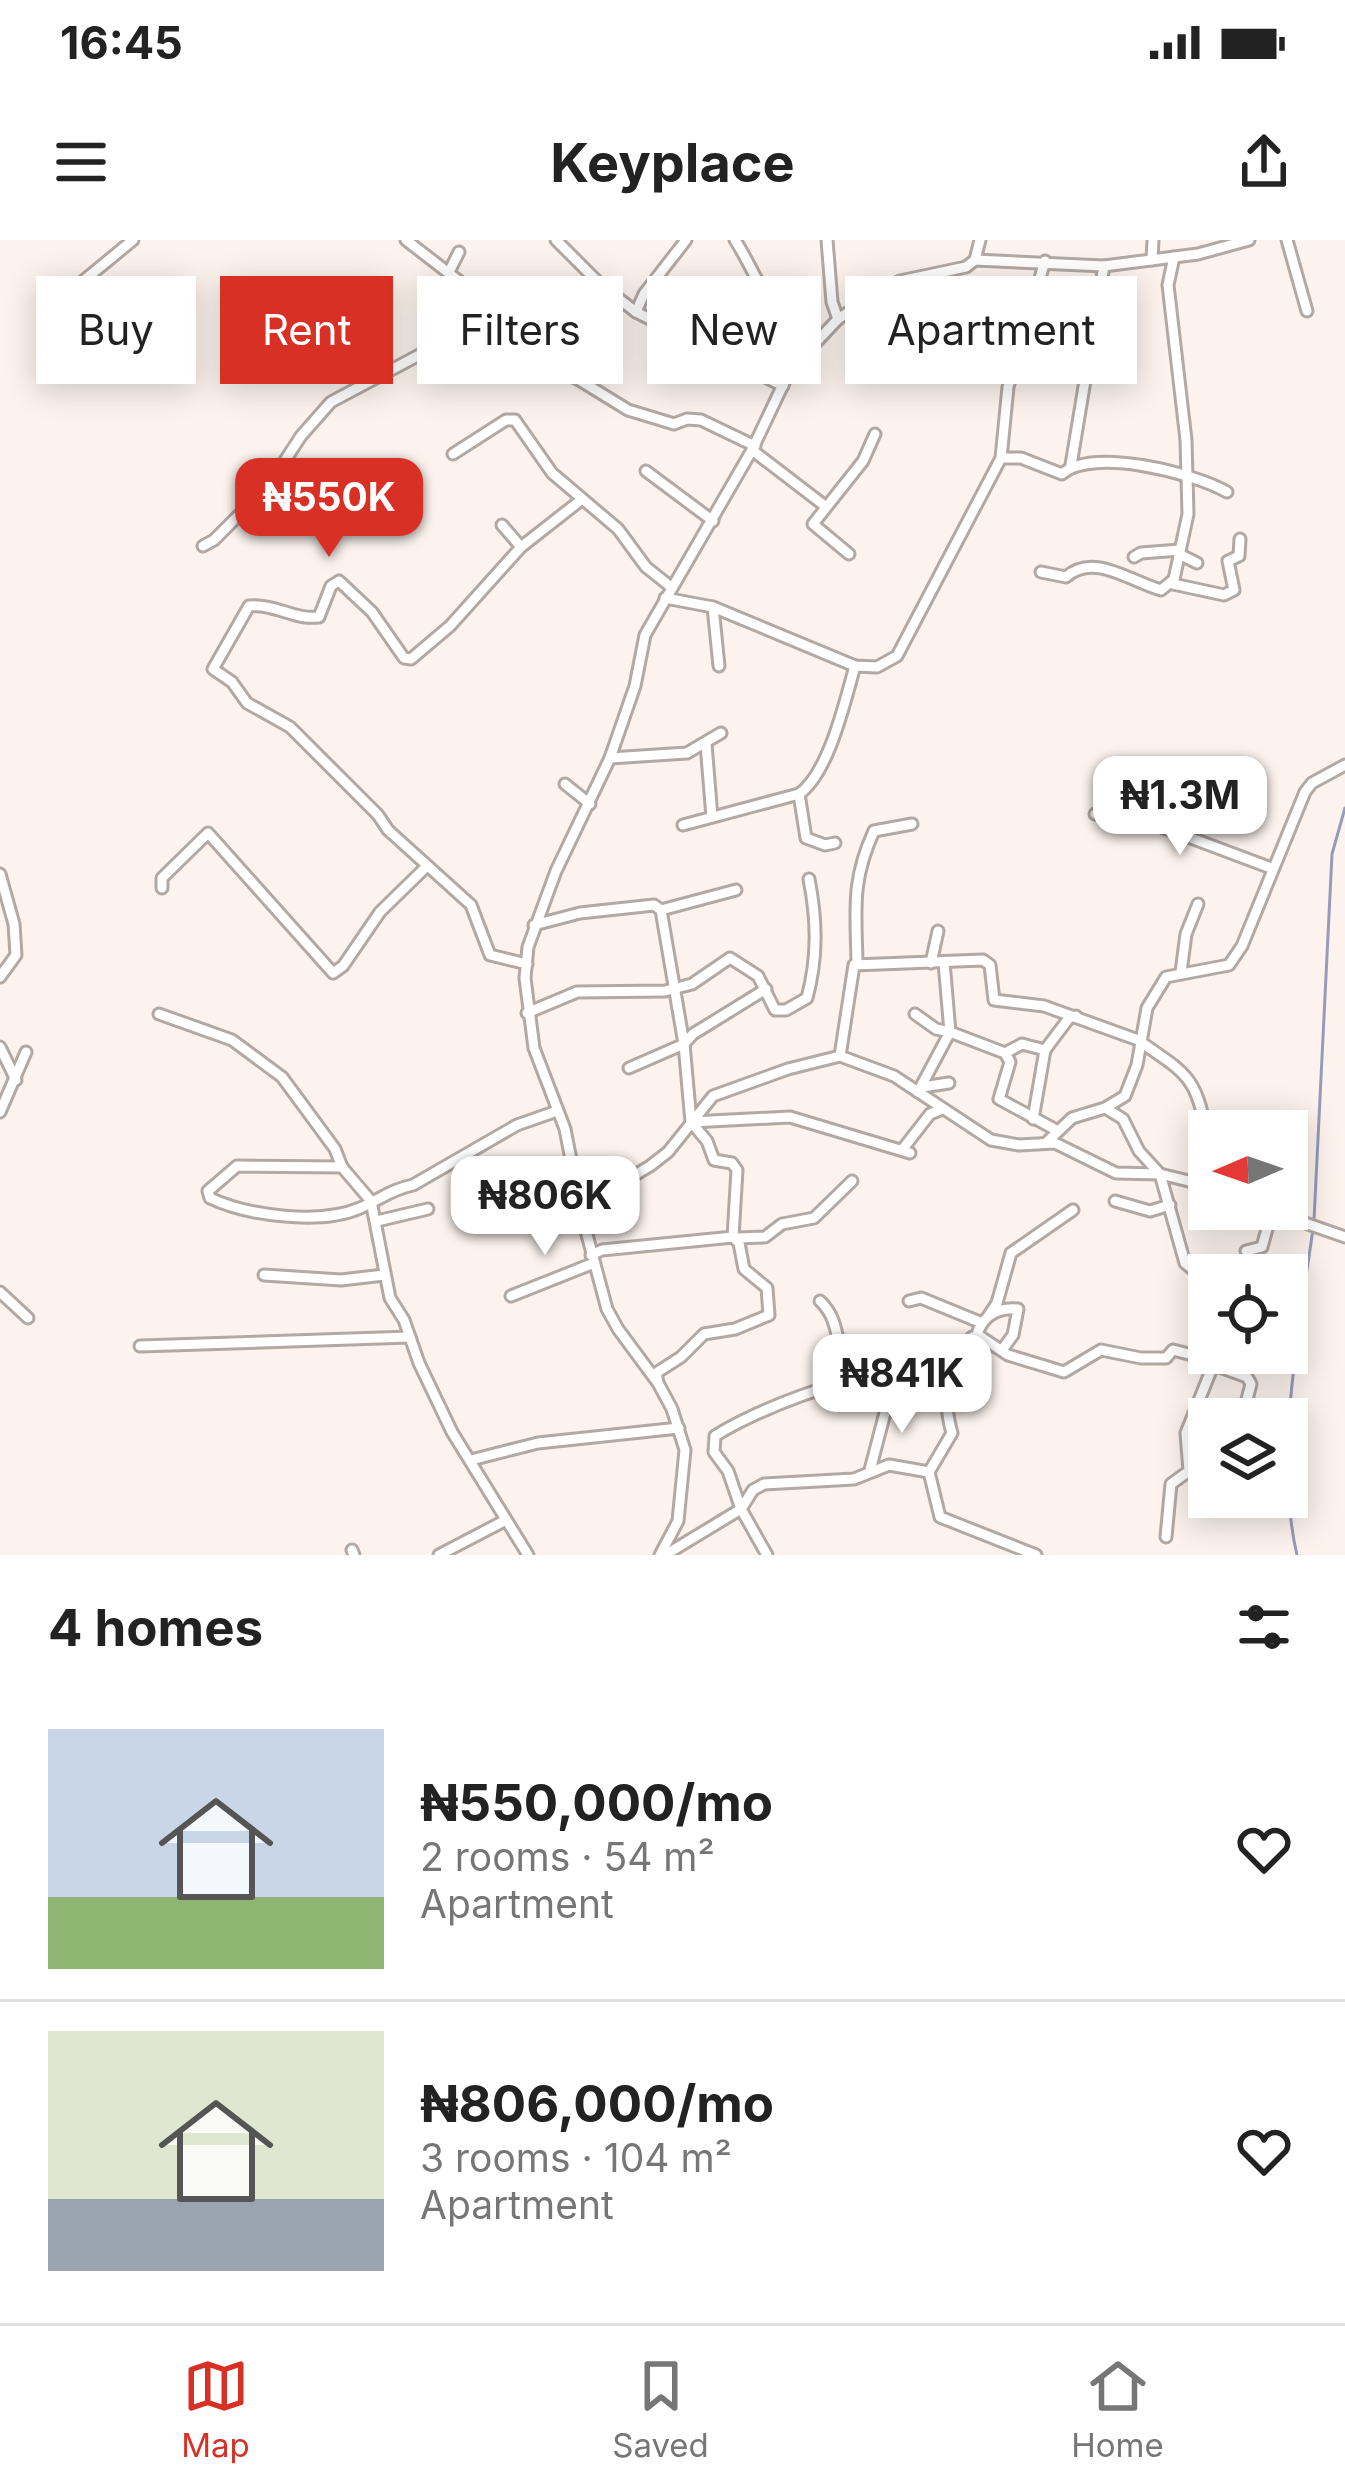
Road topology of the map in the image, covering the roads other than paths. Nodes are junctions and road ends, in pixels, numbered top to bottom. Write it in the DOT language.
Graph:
graph roads {
  1 [pos="133,240"];
  2 [pos="406,240"];
  3 [pos="556,240"];
  4 [pos="686,240"];
  5 [pos="735,240"];
  6 [pos="827,240"];
  7 [pos="980,240"];
  8 [pos="1153,240"];
  9 [pos="1249,240"];
  10 [pos="1287,240"];
  11 [pos="459,253"];
  12 [pos="1174,256"];
  13 [pos="975,260"];
  14 [pos="1152,260"];
  15 [pos="1045,261"];
  16 [pos="1104,266"];
  17 [pos="449,272"];
  18 [pos="89,276"];
  19 [pos="454,276"];
  20 [pos="755,276"];
  21 [pos="1307,311"];
  22 [pos="636,312"];
  23 [pos="838,319"];
  24 [pos="821,337"];
  25 [pos="417,356"];
  26 [pos="586,384"];
  27 [pos="783,386"];
  28 [pos="874,434"];
  29 [pos="753,448"];
  30 [pos="453,454"];
  31 [pos="1001,458"];
  32 [pos="1071,465"];
  33 [pos="646,471"];
  34 [pos="1187,478"];
  35 [pos="1227,492"];
  36 [pos="580,500"];
  37 [pos="825,506"];
  38 [pos="713,520"];
  39 [pos="502,525"];
  40 [pos="1240,539"];
  41 [pos="203,546"];
  42 [pos="520,547"];
  43 [pos="1179,552"];
  44 [pos="848,554"];
  45 [pos="1134,557"];
  46 [pos="1197,563"];
  47 [pos="1041,572"];
  48 [pos="1172,581"];
  49 [pos="668,593"];
  50 [pos="711,603"];
  51 [pos="719,666"];
  52 [pos="855,666"];
  53 [pos="721,733"];
  54 [pos="706,744"];
  55 [pos="610,758"];
  56 [pos="1345,765"];
  57 [pos="565,784"];
  58 [pos="799,794"];
  59 [pos="590,804"];
  60 [pos="1095,814"];
  61 [pos="712,817"];
  62 [pos="912,824"];
  63 [pos="683,825"];
  64 [pos="835,843"];
  65 [pos="427,866"];
  66 [pos="1271,868"];
  67 [pos="0,874"];
  68 [pos="809,879"];
  69 [pos="162,888"];
  70 [pos="736,890"];
  71 [pos="1198,904"];
  72 [pos="662,910"];
  73 [pos="534,925"];
  74 [pos="938,931"];
  75 [pos="944,962"];
  76 [pos="857,963"];
  77 [pos="931,963"];
  78 [pos="526,964"];
  79 [pos="1181,972"];
  80 [pos="0,977"];
  81 [pos="674,989"];
  82 [pos="766,989"];
  83 [pos="527,1013"];
  84 [pos="159,1014"];
  85 [pos="915,1014"];
  86 [pos="1076,1016"];
  87 [pos="950,1032"];
  88 [pos="1141,1041"];
  89 [pos="684,1044"];
  90 [pos="0,1048"];
  91 [pos="1045,1050"];
  92 [pos="26,1052"];
  93 [pos="1005,1053"];
  94 [pos="840,1056"];
  95 [pos="629,1068"];
  96 [pos="16,1080"];
  97 [pos="949,1083"];
  98 [pos="920,1090"];
  99 [pos="1105,1108"];
  100 [pos="942,1109"];
  101 [pos="1201,1110"];
  102 [pos="557,1111"];
  103 [pos="0,1112"];
  104 [pos="1033,1120"];
  105 [pos="691,1122"];
  106 [pos="1058,1130"];
  107 [pos="1047,1142"];
  108 [pos="1060,1146"];
  109 [pos="342,1167"];
  110 [pos="1160,1174"];
  111 [pos="852,1181"];
  112 [pos="1188,1181"];
  113 [pos="577,1192"];
  114 [pos="371,1201"];
  115 [pos="1115,1201"];
  116 [pos="1170,1205"];
  117 [pos="428,1209"];
  118 [pos="1072,1210"];
  119 [pos="377,1221"];
  120 [pos="1308,1224"];
  121 [pos="1265,1230"];
  122 [pos="735,1237"];
  123 [pos="1345,1237"];
  124 [pos="1246,1251"];
  125 [pos="593,1259"];
  126 [pos="1188,1266"];
  127 [pos="264,1274"];
  128 [pos="384,1275"];
  129 [pos="0,1292"];
  130 [pos="511,1296"];
  131 [pos="820,1301"];
  132 [pos="909,1301"];
  133 [pos="28,1318"];
  134 [pos="985,1319"];
  135 [pos="976,1336"];
  136 [pos="410,1337"];
  137 [pos="140,1346"];
  138 [pos="1002,1350"];
  139 [pos="1188,1353"];
  140 [pos="1210,1374"];
  141 [pos="658,1383"];
  142 [pos="852,1384"];
  143 [pos="679,1427"];
  144 [pos="471,1460"];
  145 [pos="870,1470"];
  146 [pos="929,1472"];
  147 [pos="740,1509"];
  148 [pos="506,1520"];
  149 [pos="1166,1537"];
  150 [pos="439,1555"];
  151 [pos="528,1555"];
  152 [pos="662,1555"];
  153 [pos="767,1555"];
  154 [pos="1036,1555"];
  1 -- 18 [label="street"];
  2 -- 17 [label="street"];
  3 -- 22 [label="street"];
  4 -- 22 [label="street"];
  5 -- 20 [label="street"];
  6 -- 23 [label="street"];
  7 -- 13 [label="street"];
  8 -- 14 [label="street"];
  9 -- 12 [label="street"];
  10 -- 21 [label="street"];
  11 -- 17 [label="street"];
  12 -- 14 [label="street"];
  12 -- 34 [label="street"];
  13 -- 15 [label="street"];
  13 -- 23 [label="street"];
  14 -- 16 [label="street"];
  15 -- 16 [label="street"];
  15 -- 31 [label="street"];
  16 -- 32 [label="street"];
  17 -- 19 [label="street"];
  22 -- 27 [label="street"];
  23 -- 24 [label="street"];
  25 -- 41 [label="street"];
  26 -- 29 [label="street"];
  27 -- 29 [label="street"];
  28 -- 37 [label="street"];
  29 -- 37 [label="street"];
  29 -- 38 [label="street"];
  30 -- 36 [label="street"];
  31 -- 32 [label="street"];
  31 -- 52 [label="street"];
  32 -- 34 [label="street"];
  33 -- 38 [label="street"];
  34 -- 35 [label="street"];
  34 -- 43 [label="street"];
  36 -- 42 [label="street"];
  36 -- 49 [label="street"];
  37 -- 44 [label="street"];
  38 -- 49 [label="street"];
  39 -- 42 [label="street"];
  40 -- 48 [label="street"];
  42 -- 65 [label="street"];
  43 -- 45 [label="street"];
  43 -- 46 [label="street"];
  43 -- 48 [label="street"];
  47 -- 48 [label="street"];
  49 -- 50 [label="street"];
  49 -- 55 [label="street"];
  50 -- 51 [label="street"];
  50 -- 52 [label="street"];
  52 -- 58 [label="street"];
  53 -- 54 [label="street"];
  54 -- 55 [label="street"];
  54 -- 61 [label="street"];
  55 -- 59 [label="street"];
  56 -- 66 [label="street"];
  57 -- 59 [label="street"];
  58 -- 61 [label="street"];
  58 -- 64 [label="street"];
  59 -- 73 [label="street"];
  60 -- 66 [label="street"];
  61 -- 63 [label="street"];
  62 -- 76 [label="street"];
  65 -- 69 [label="street"];
  65 -- 78 [label="street"];
  66 -- 79 [label="street"];
  67 -- 80 [label="street"];
  68 -- 82 [label="street"];
  70 -- 72 [label="street"];
  71 -- 79 [label="street"];
  72 -- 73 [label="street"];
  72 -- 81 [label="street"];
  73 -- 78 [label="street"];
  74 -- 77 [label="street"];
  75 -- 77 [label="street"];
  75 -- 86 [label="street"];
  75 -- 87 [label="street"];
  76 -- 77 [label="street"];
  76 -- 94 [label="street"];
  78 -- 83 [label="street"];
  79 -- 88 [label="street"];
  81 -- 82 [label="street"];
  81 -- 83 [label="street"];
  81 -- 89 [label="street"];
  82 -- 89 [label="street"];
  83 -- 102 [label="street"];
  84 -- 109 [label="street"];
  85 -- 87 [label="street"];
  86 -- 88 [label="street"];
  86 -- 91 [label="street"];
  87 -- 93 [label="street"];
  87 -- 98 [label="street"];
  88 -- 99 [label="street"];
  88 -- 101 [label="street"];
  89 -- 95 [label="street"];
  89 -- 105 [label="street"];
  90 -- 96 [label="street"];
  91 -- 93 [label="street"];
  91 -- 104 [label="street"];
  92 -- 96 [label="street"];
  93 -- 104 [label="street"];
  94 -- 98 [label="street"];
  94 -- 105 [label="street"];
  96 -- 103 [label="street"];
  97 -- 98 [label="street"];
  98 -- 100 [label="street"];
  99 -- 106 [label="street"];
  99 -- 110 [label="street"];
  100 -- 105 [label="street"];
  100 -- 107 [label="street"];
  102 -- 113 [label="street"];
  102 -- 114 [label="street"];
  104 -- 106 [label="street"];
  105 -- 113 [label="street"];
  105 -- 122 [label="street"];
  106 -- 107 [label="street"];
  106 -- 108 [label="street"];
  107 -- 108 [label="street"];
  108 -- 110 [label="street"];
  109 -- 114 [label="street"];
  109 -- 114 [label="street"];
  110 -- 112 [label="street"];
  110 -- 116 [label="street"];
  111 -- 122 [label="street"];
  113 -- 125 [label="street"];
  114 -- 119 [label="street"];
  115 -- 116 [label="street"];
  116 -- 126 [label="street"];
  117 -- 119 [label="street"];
  118 -- 134 [label="street"];
  119 -- 128 [label="street"];
  120 -- 123 [label="street"];
  121 -- 124 [label="street"];
  122 -- 125 [label="street"];
  122 -- 141 [label="street"];
  125 -- 130 [label="street"];
  125 -- 141 [label="street"];
  127 -- 128 [label="street"];
  128 -- 136 [label="street"];
  129 -- 133 [label="street"];
  131 -- 142 [label="street"];
  132 -- 134 [label="street"];
  134 -- 135 [label="street"];
  134 -- 138 [label="street"];
  135 -- 138 [label="street"];
  135 -- 146 [label="street"];
  136 -- 137 [label="street"];
  136 -- 144 [label="street"];
  138 -- 139 [label="street"];
  140 -- 149 [label="street"];
  141 -- 143 [label="street"];
  142 -- 145 [label="street"];
  142 -- 147 [label="street"];
  143 -- 144 [label="street"];
  143 -- 152 [label="street"];
  144 -- 148 [label="street"];
  145 -- 146 [label="street"];
  145 -- 147 [label="street"];
  146 -- 154 [label="street"];
  147 -- 152 [label="street"];
  147 -- 153 [label="street"];
  148 -- 150 [label="street"];
  148 -- 151 [label="street"];
}
